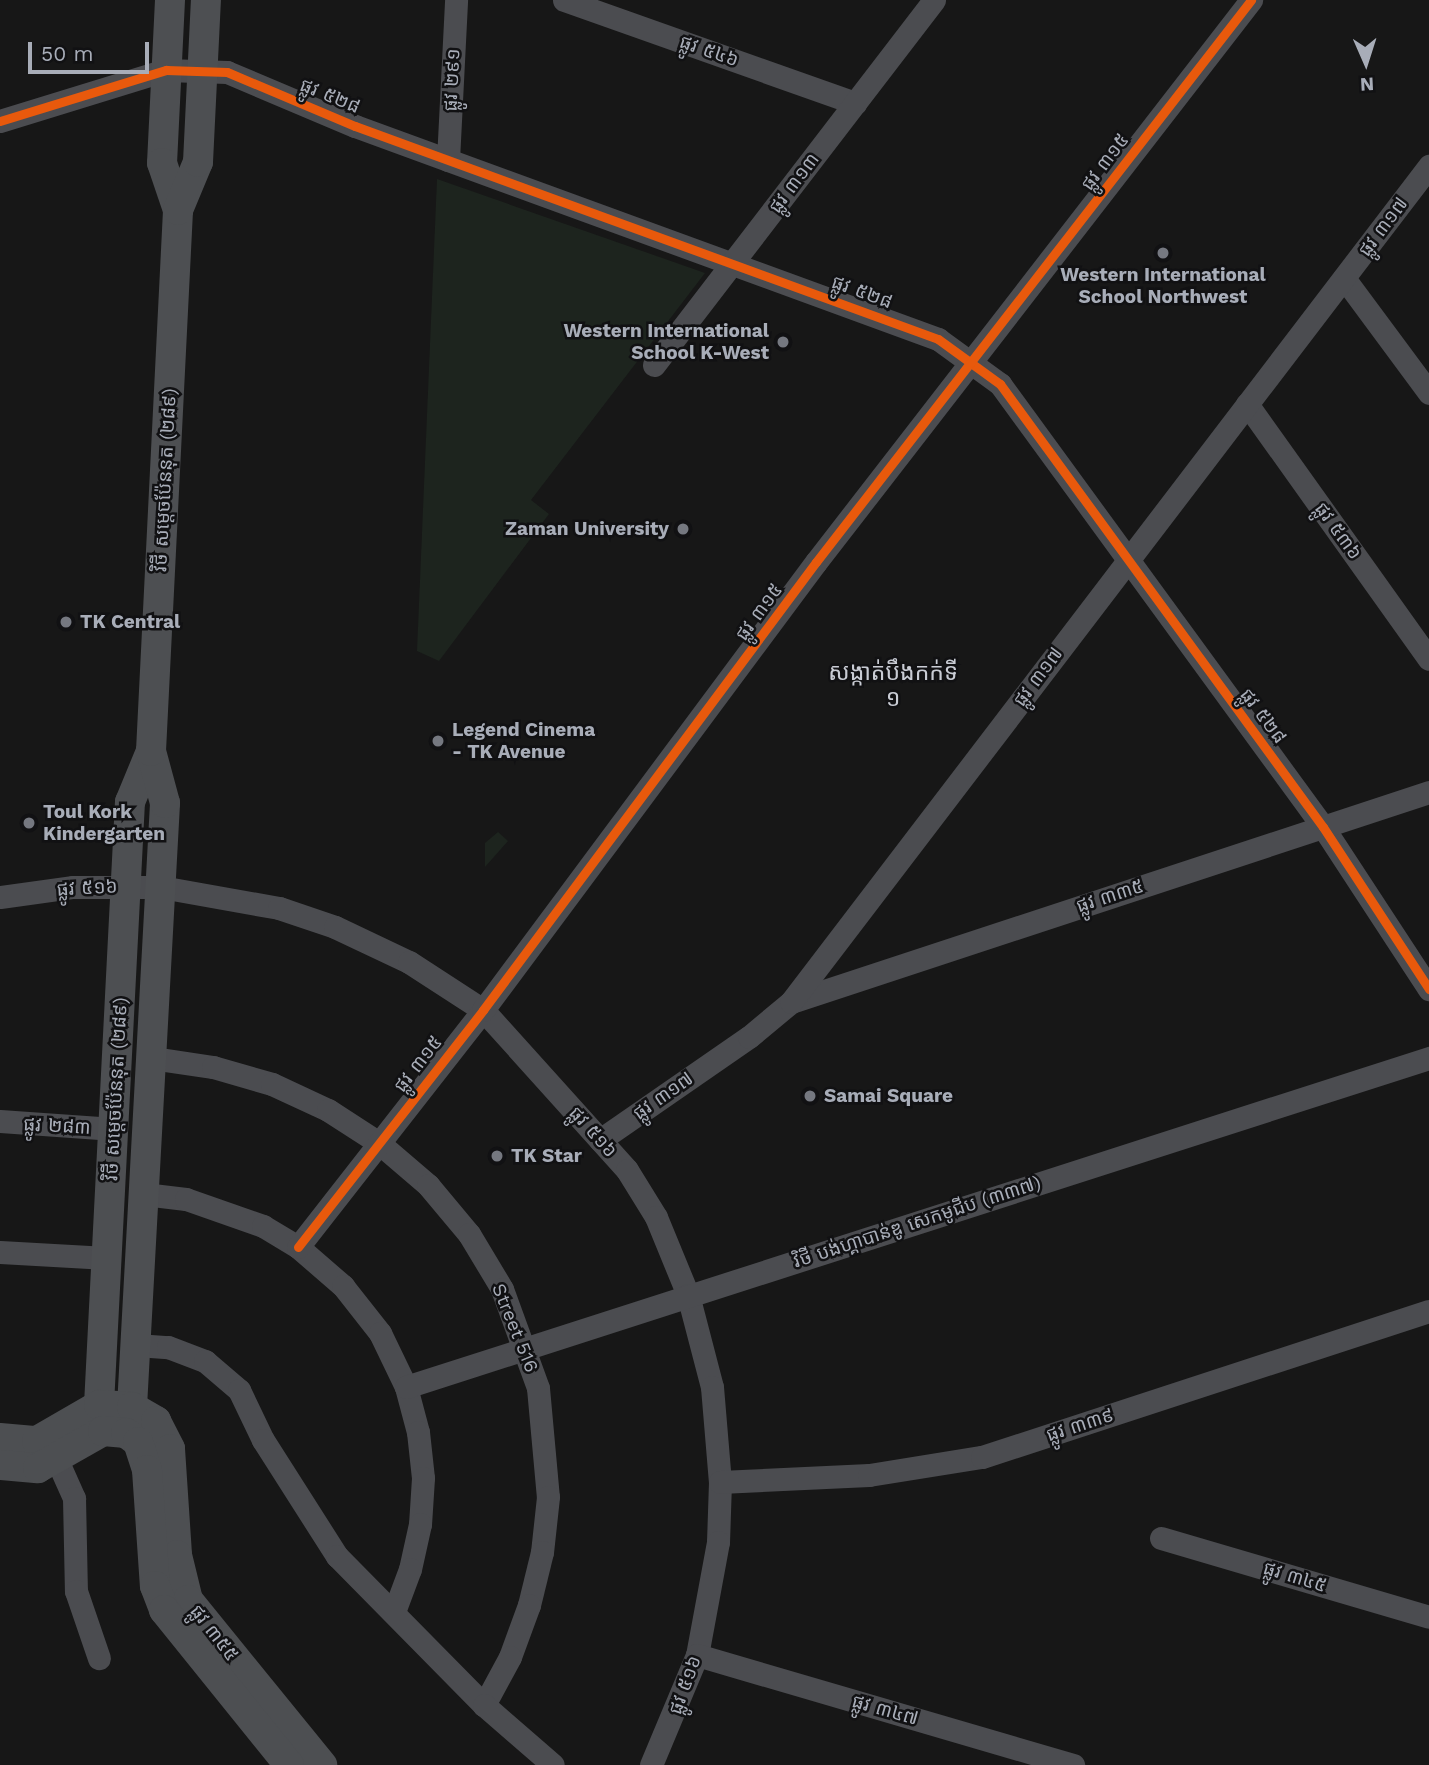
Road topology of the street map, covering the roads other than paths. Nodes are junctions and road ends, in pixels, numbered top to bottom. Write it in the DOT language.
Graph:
graph roads {
  1 [pos="170,0"];
  2 [pos="206,0"];
  3 [pos="456,0"];
  4 [pos="564,0"];
  5 [pos="933,0"];
  6 [pos="1251,0"];
  7 [pos="166,70"];
  8 [pos="202,71"];
  9 [pos="855,103"];
  10 [pos="0,121"];
  11 [pos="448,160"];
  12 [pos="1429,166"];
  13 [pos="178,209"];
  14 [pos="733,262"];
  15 [pos="1344,278"];
  16 [pos="974,362"];
  17 [pos="654,366"];
  18 [pos="1429,393"];
  19 [pos="1247,404"];
  20 [pos="1126,561"];
  21 [pos="1429,659"];
  22 [pos="151,751"];
  23 [pos="1429,792"];
  24 [pos="1323,827"];
  25 [pos="126,886"];
  26 [pos="161,887"];
  27 [pos="0,897"];
  28 [pos="1429,989"];
  29 [pos="791,1002"];
  30 [pos="483,1010"];
  31 [pos="152,1058"];
  32 [pos="1429,1058"];
  33 [pos="0,1121"];
  34 [pos="114,1129"];
  35 [pos="600,1140"];
  36 [pos="379,1143"];
  37 [pos="144,1194"];
  38 [pos="298,1247"];
  39 [pos="0,1252"];
  40 [pos="107,1258"];
  41 [pos="688,1295"];
  42 [pos="1429,1311"];
  43 [pos="136,1345"];
  44 [pos="527,1348"];
  45 [pos="406,1387"];
  46 [pos="115,1419"];
  47 [pos="0,1438"];
  48 [pos="57,1460"];
  49 [pos="0,1465"];
  50 [pos="720,1482"];
  51 [pos="1161,1538"];
  52 [pos="394,1612"];
  53 [pos="1429,1617"];
  54 [pos="697,1655"];
  55 [pos="99,1658"];
  56 [pos="484,1705"];
  57 [pos="289,1765"];
  58 [pos="322,1765"];
  59 [pos="553,1765"];
  60 [pos="651,1765"];
  61 [pos="1073,1765"];
  1 -- 7 [label="main road, វិថី សម្តេចប៉ែននុត (២៨៩)"];
  2 -- 8 [label="main road, វិថី សម្តេចប៉ែននុត (២៨៩)"];
  3 -- 11 [label="street, ផ្លូវ ២៩១"];
  4 -- 9 [label="street, ផ្លូវ ៥៤៦"];
  5 -- 9 [label="street, ផ្លូវ ៣១៣"];
  6 -- 16 [label="street, ផ្លូវ ៣១៥"];
  7 -- 8 [label="street, ផ្លូវ ៥២៨"];
  7 -- 10 [label="street, ផ្លូវ ៥២៨"];
  7 -- 13 [label="main road, វិថី សម្តេចប៉ែននុត (២៨៩)"];
  8 -- 11 [label="street, ផ្លូវ ៥២៨"];
  8 -- 13 [label="main road, វិថី សម្តេចប៉ែននុត (២៨៩)"];
  9 -- 14 [label="street, ផ្លូវ ៣១៣"];
  11 -- 14 [label="street, ផ្លូវ ៥២៨"];
  12 -- 15 [label="street, ផ្លូវ ៣១៧"];
  13 -- 22 [label="main road, វិថី សម្តេចប៉ែននុត (២៨៩)"];
  14 -- 16 [label="street, ផ្លូវ ៥២៨"];
  14 -- 17 [label="street, ផ្លូវ ៣១៣"];
  15 -- 18 [label="street"];
  15 -- 19 [label="street, ផ្លូវ ៣១៧"];
  16 -- 20 [label="street, ផ្លូវ ៥២៨"];
  16 -- 30 [label="street, ផ្លូវ ៣១៥"];
  19 -- 20 [label="street, ផ្លូវ ៣១៧"];
  19 -- 21 [label="street, ផ្លូវ ៥៣៦"];
  20 -- 24 [label="street, ផ្លូវ ៥២៨"];
  20 -- 29 [label="street, ផ្លូវ ៣១៧"];
  22 -- 25 [label="main road, វិថី សម្តេចប៉ែននុត (២៨៩)"];
  22 -- 26 [label="main road, វិថី សម្តេចប៉ែននុត (២៨៩)"];
  23 -- 24 [label="street, ផ្លូវ ៣៣៥"];
  24 -- 28 [label="street, ផ្លូវ ៥២៨"];
  24 -- 29 [label="street, ផ្លូវ ៣៣៥"];
  25 -- 26 [label="street, ផ្លូវ ៥១៦"];
  25 -- 27 [label="street, ផ្លូវ ៥១៦"];
  25 -- 34 [label="main road, វិថី សម្តេចប៉ែននុត (២៨៩)"];
  26 -- 30 [label="street, ផ្លូវ ៥១៦"];
  26 -- 31 [label="main road, វិថី សម្តេចប៉ែននុត (២៨៩)"];
  29 -- 35 [label="street, ផ្លូវ ៣១៧"];
  30 -- 35 [label="street, ផ្លូវ ៥១៦"];
  30 -- 36 [label="street, ផ្លូវ ៣១៥"];
  31 -- 36 [label="street, Street 516"];
  31 -- 37 [label="main road, វិថី សម្តេចប៉ែននុត (២៨៩)"];
  32 -- 41 [label="street, វិថី បង់ហ្គាបាន់ឌូ សេកមូជីប (៣៣៧)"];
  33 -- 34 [label="street, ផ្លូវ ២៨៣"];
  34 -- 40 [label="main road, វិថី សម្តេចប៉ែននុត (២៨៩)"];
  35 -- 41 [label="street, ផ្លូវ ៥១៦"];
  36 -- 38 [label="street, ផ្លូវ ៣១៥"];
  36 -- 44 [label="street, Street 516"];
  37 -- 38 [label="street"];
  37 -- 43 [label="main road, វិថី សម្តេចប៉ែននុត (២៨៩)"];
  38 -- 45 [label="street"];
  39 -- 40 [label="street"];
  40 -- 46 [label="main road, វិថី សម្តេចប៉ែននុត (២៨៩)"];
  41 -- 44 [label="street, វិថី បង់ហ្គាបាន់ឌូ សេកមូជីប (៣៣៧)"];
  41 -- 50 [label="street, ផ្លូវ ៥១៦"];
  42 -- 50 [label="street, ផ្លូវ ៣៣៩"];
  43 -- 46 [label="main road, វិថី សម្តេចប៉ែននុត (២៨៩)"];
  43 -- 52 [label="street"];
  44 -- 45 [label="street, វិថី បង់ហ្គាបាន់ឌូ សេកមូជីប (៣៣៧)"];
  44 -- 56 [label="street, Street 516"];
  45 -- 52 [label="street"];
  46 -- 47 [label="main road"];
  46 -- 48 [label="main road"];
  46 -- 57 [label="main road, ផ្លូវ ៣៥៥"];
  46 -- 58 [label="main road, ផ្លូវ ៣៥៥"];
  48 -- 49 [label="main road"];
  48 -- 55 [label="street"];
  50 -- 54 [label="street, ផ្លូវ ៥១៦"];
  51 -- 53 [label="street, ផ្លូវ ៣៤៥"];
  52 -- 56 [label="street"];
  54 -- 60 [label="street, ផ្លូវ ៥១៦"];
  54 -- 61 [label="street, ផ្លូវ ៣៤៧"];
  56 -- 59 [label="street"];
}
